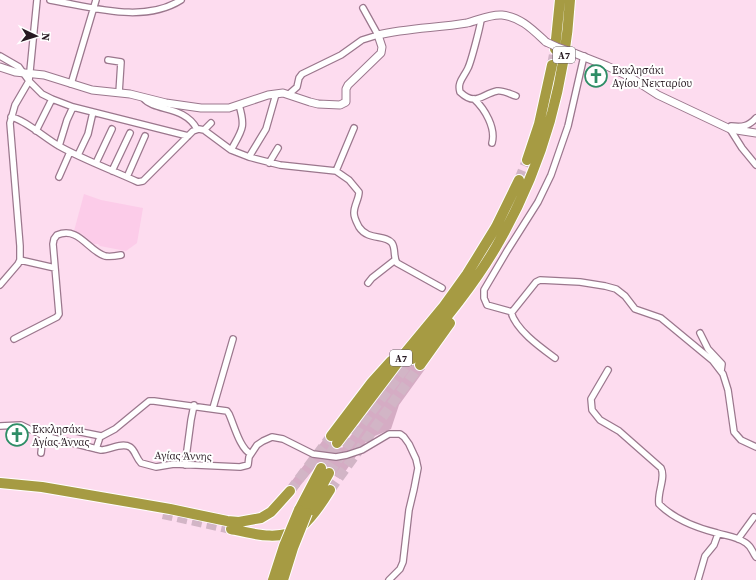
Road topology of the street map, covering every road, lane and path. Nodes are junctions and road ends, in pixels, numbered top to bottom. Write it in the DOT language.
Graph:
graph roads {
  1 [pos="37,0"];
  2 [pos="50,0"];
  3 [pos="96,0"];
  4 [pos="181,0"];
  5 [pos="560,0"];
  6 [pos="570,0"];
  7 [pos="94,8"];
  8 [pos="363,8"];
  9 [pos="481,19"];
  10 [pos="378,35"];
  11 [pos="555,49"];
  12 [pos="0,56"];
  13 [pos="584,56"];
  14 [pos="108,60"];
  15 [pos="552,65"];
  16 [pos="0,67"];
  17 [pos="28,76"];
  18 [pos="71,84"];
  19 [pos="119,93"];
  20 [pos="276,94"];
  21 [pos="288,94"];
  22 [pos="516,96"];
  23 [pos="143,98"];
  24 [pos="52,99"];
  25 [pos="474,99"];
  26 [pos="239,105"];
  27 [pos="73,107"];
  28 [pos="93,112"];
  29 [pos="11,117"];
  30 [pos="756,118"];
  31 [pos="211,123"];
  32 [pos="727,127"];
  33 [pos="354,128"];
  34 [pos="112,129"];
  35 [pos="197,129"];
  36 [pos="204,130"];
  37 [pos="36,131"];
  38 [pos="130,133"];
  39 [pos="756,133"];
  40 [pos="145,136"];
  41 [pos="188,136"];
  42 [pos="492,143"];
  43 [pos="59,146"];
  44 [pos="278,148"];
  45 [pos="231,150"];
  46 [pos="70,152"];
  47 [pos="78,156"];
  48 [pos="250,157"];
  49 [pos="527,160"];
  50 [pos="269,163"];
  51 [pos="96,164"];
  52 [pos="756,165"];
  53 [pos="112,170"];
  54 [pos="336,171"];
  55 [pos="59,176"];
  56 [pos="126,177"];
  57 [pos="519,180"];
  58 [pos="121,255"];
  59 [pos="20,260"];
  60 [pos="395,260"];
  61 [pos="55,268"];
  62 [pos="368,283"];
  63 [pos="0,286"];
  64 [pos="442,288"];
  65 [pos="511,312"];
  66 [pos="700,333"];
  67 [pos="14,339"];
  68 [pos="233,339"];
  69 [pos="555,358"];
  70 [pos="416,362"];
  71 [pos="608,370"];
  72 [pos="721,371"];
  73 [pos="194,406"];
  74 [pos="213,408"];
  75 [pos="0,426"];
  76 [pos="76,431"];
  77 [pos="44,435"];
  78 [pos="101,436"];
  79 [pos="334,439"];
  80 [pos="756,447"];
  81 [pos="96,449"];
  82 [pos="41,452"];
  83 [pos="251,454"];
  84 [pos="185,465"];
  85 [pos="325,470"];
  86 [pos="0,483"];
  87 [pos="330,490"];
  88 [pos="290,491"];
  89 [pos="103,497"];
  90 [pos="303,511"];
  91 [pos="163,514"];
  92 [pos="754,517"];
  93 [pos="231,529"];
  94 [pos="718,534"];
  95 [pos="738,539"];
  96 [pos="756,558"];
  97 [pos="273,580"];
  98 [pos="283,580"];
  99 [pos="389,580"];
  100 [pos="698,580"];
  1 -- 17 [label="street"];
  2 -- 7 [label="street"];
  3 -- 7 [label="street"];
  4 -- 7 [label="street"];
  5 -- 11 [label="highway, Α7"];
  6 -- 70 [label="highway, Α7"];
  7 -- 18 [label="street"];
  8 -- 10 [label="street"];
  9 -- 10 [label="street"];
  9 -- 13 [label="street, bridge"];
  9 -- 25 [label="street"];
  10 -- 21 [label="street"];
  10 -- 21 [label="street"];
  12 -- 17 [label="street"];
  13 -- 32 [label="street"];
  13 -- 65 [label="street"];
  14 -- 19 [label="street"];
  15 -- 49 [label="highway, Α7"];
  16 -- 17 [label="street"];
  17 -- 18 [label="street"];
  17 -- 24 [label="street"];
  17 -- 29 [label="street"];
  18 -- 19 [label="street"];
  19 -- 23 [label="street"];
  20 -- 21 [label="street"];
  20 -- 26 [label="street"];
  20 -- 48 [label="street"];
  22 -- 25 [label="street"];
  23 -- 26 [label="street"];
  23 -- 35 [label="street"];
  24 -- 27 [label="street"];
  24 -- 37 [label="street"];
  25 -- 42 [label="street"];
  26 -- 45 [label="street"];
  27 -- 28 [label="street"];
  27 -- 43 [label="street"];
  28 -- 41 [label="street"];
  28 -- 47 [label="street"];
  29 -- 37 [label="street"];
  29 -- 59 [label="street"];
  30 -- 32 [label="street"];
  31 -- 36 [label="street"];
  32 -- 39 [label="street"];
  32 -- 52 [label="street"];
  33 -- 54 [label="street"];
  34 -- 51 [label="street"];
  35 -- 36 [label="street"];
  35 -- 41 [label="street"];
  36 -- 45 [label="street"];
  37 -- 43 [label="street"];
  38 -- 53 [label="street"];
  40 -- 56 [label="street"];
  41 -- 56 [label="street"];
  43 -- 46 [label="street"];
  44 -- 50 [label="street"];
  45 -- 48 [label="street"];
  46 -- 47 [label="street"];
  46 -- 55 [label="street"];
  47 -- 51 [label="street"];
  48 -- 50 [label="street"];
  50 -- 54 [label="street"];
  51 -- 53 [label="street"];
  53 -- 56 [label="street"];
  54 -- 60 [label="street"];
  57 -- 79 [label="highway"];
  58 -- 61 [label="street"];
  59 -- 61 [label="street"];
  59 -- 63 [label="street"];
  60 -- 62 [label="street"];
  60 -- 64 [label="street"];
  61 -- 67 [label="street"];
  65 -- 69 [label="street"];
  65 -- 72 [label="street"];
  66 -- 72 [label="street"];
  68 -- 74 [label="street"];
  71 -- 94 [label="street"];
  72 -- 80 [label="street"];
  73 -- 74 [label="street"];
  73 -- 78 [label="street"];
  73 -- 84 [label="street"];
  74 -- 83 [label="street"];
  75 -- 77 [label="street, Αγίας Άννης"];
  76 -- 78 [label="street"];
  77 -- 81 [label="street, Αγίας Άννης"];
  77 -- 82 [label="street"];
  78 -- 81 [label="street"];
  81 -- 84 [label="street, Αγίας Άννης"];
  83 -- 84 [label="street, Αγίας Άννης"];
  83 -- 99 [label="street, Αγίας Άννης"];
  85 -- 90 [label="highway"];
  86 -- 89 [label="highway"];
  87 -- 93 [label="highway"];
  88 -- 89 [label="highway"];
  89 -- 91 [label="highway"];
  90 -- 97 [label="highway, bridge"];
  90 -- 98 [label="highway, bridge"];
  92 -- 95 [label="street"];
  94 -- 95 [label="street"];
  94 -- 100 [label="street"];
  95 -- 96 [label="street"];
}
